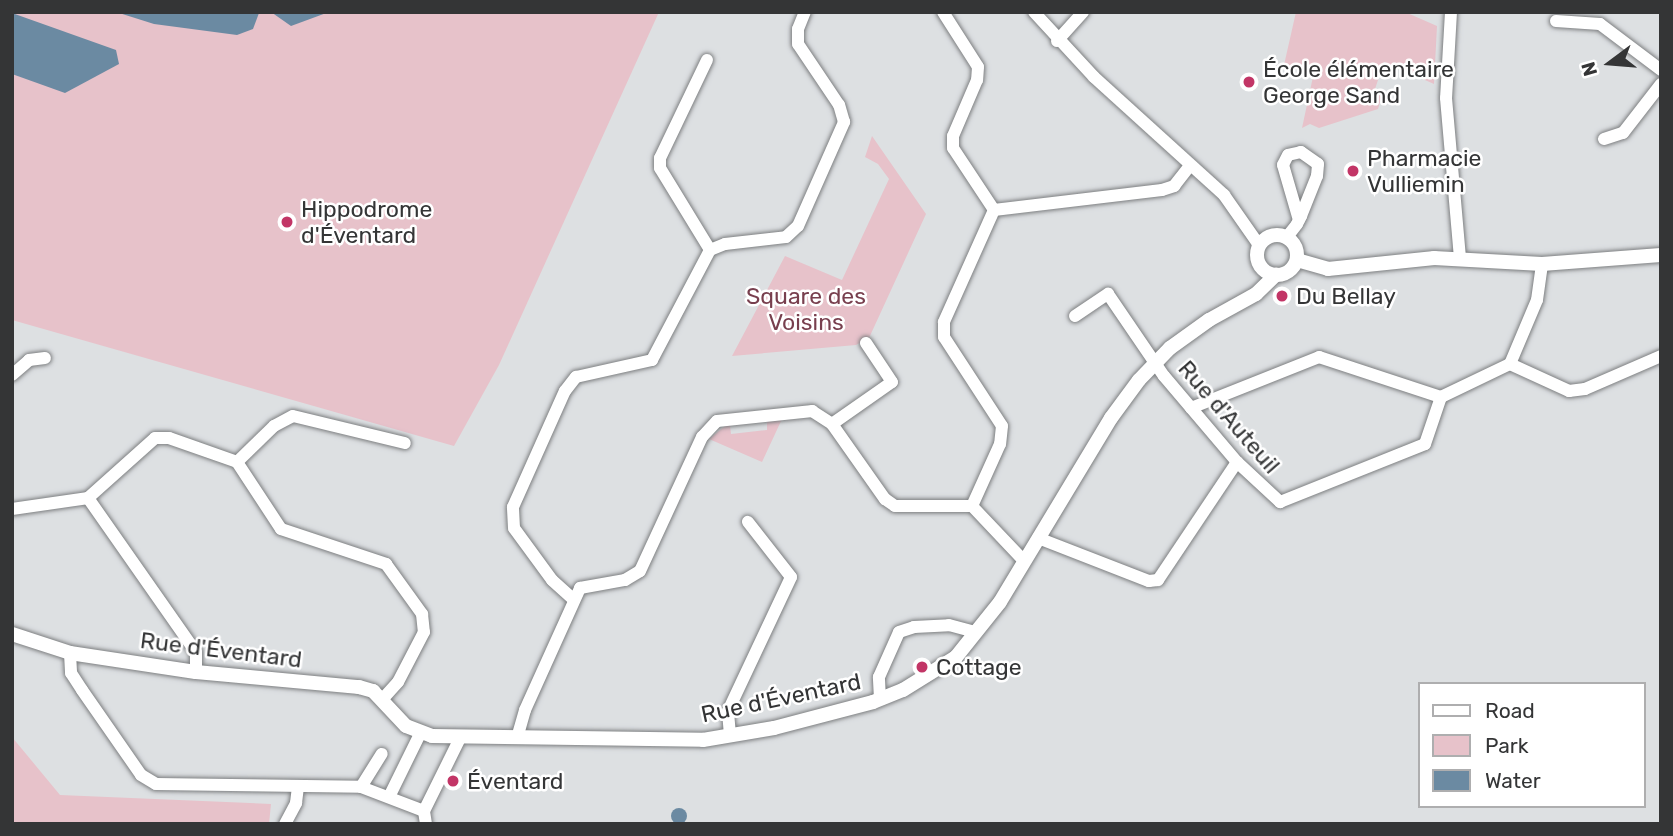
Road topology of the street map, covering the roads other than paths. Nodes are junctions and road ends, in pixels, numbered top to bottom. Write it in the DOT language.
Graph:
graph roads {
  1 [pos="805,12"];
  2 [pos="943,12"];
  3 [pos="1034,12"];
  4 [pos="1083,12"];
  5 [pos="1451,12"];
  6 [pos="1556,21"];
  7 [pos="1057,41"];
  8 [pos="707,60"];
  9 [pos="1661,70"];
  10 [pos="1661,84"];
  11 [pos="1604,139"];
  12 [pos="1189,167"];
  13 [pos="994,210"];
  14 [pos="1299,220"];
  15 [pos="1287,237"];
  16 [pos="1259,245"];
  17 [pos="710,250"];
  18 [pos="1661,255"];
  19 [pos="1460,259"];
  20 [pos="1297,260"];
  21 [pos="1542,264"];
  22 [pos="1271,273"];
  23 [pos="1075,316"];
  24 [pos="866,344"];
  25 [pos="1661,356"];
  26 [pos="45,358"];
  27 [pos="1156,364"];
  28 [pos="1510,364"];
  29 [pos="12,375"];
  30 [pos="1441,397"];
  31 [pos="1191,408"];
  32 [pos="832,424"];
  33 [pos="405,443"];
  34 [pos="1237,462"];
  35 [pos="237,463"];
  36 [pos="89,499"];
  37 [pos="972,506"];
  38 [pos="12,509"];
  39 [pos="748,522"];
  40 [pos="1038,538"];
  41 [pos="1024,561"];
  42 [pos="573,599"];
  43 [pos="976,632"];
  44 [pos="12,634"];
  45 [pos="70,653"];
  46 [pos="196,672"];
  47 [pos="880,699"];
  48 [pos="382,700"];
  49 [pos="420,734"];
  50 [pos="730,735"];
  51 [pos="460,738"];
  52 [pos="517,738"];
  53 [pos="382,754"];
  54 [pos="298,787"];
  55 [pos="361,787"];
  56 [pos="389,797"];
  57 [pos="425,817"];
  58 [pos="285,824"];
  1 -- 17 [label="street"];
  2 -- 13 [label="street"];
  3 -- 7 [label="street"];
  4 -- 7 [label="street"];
  5 -- 19 [label="street"];
  6 -- 9 [label="street"];
  7 -- 12 [label="street"];
  8 -- 17 [label="street"];
  10 -- 11 [label="street"];
  12 -- 13 [label="street"];
  12 -- 16 [label="street"];
  13 -- 37 [label="street"];
  14 -- 14 [label="street"];
  14 -- 15 [label="street"];
  15 -- 16 [label="street"];
  15 -- 20 [label="street"];
  16 -- 22 [label="street"];
  17 -- 42 [label="street"];
  18 -- 21 [label="street"];
  19 -- 20 [label="street"];
  19 -- 21 [label="street"];
  20 -- 22 [label="street"];
  21 -- 28 [label="street"];
  22 -- 27 [label="street, Rue d'Éventard"];
  23 -- 27 [label="street, Rue d'Auteuil"];
  24 -- 32 [label="street"];
  25 -- 28 [label="street"];
  26 -- 29 [label="street"];
  27 -- 31 [label="street, Rue d'Auteuil"];
  27 -- 40 [label="street, Rue d'Éventard"];
  28 -- 30 [label="street"];
  30 -- 31 [label="street"];
  30 -- 34 [label="street, Rue d'Auteuil"];
  31 -- 34 [label="street, Rue d'Auteuil"];
  32 -- 37 [label="street"];
  32 -- 42 [label="street"];
  33 -- 35 [label="street"];
  34 -- 40 [label="street"];
  35 -- 36 [label="street"];
  35 -- 48 [label="street"];
  36 -- 38 [label="street"];
  36 -- 46 [label="street"];
  37 -- 41 [label="street"];
  39 -- 50 [label="street"];
  40 -- 41 [label="street, Rue d'Éventard"];
  41 -- 43 [label="street, Rue d'Éventard"];
  42 -- 52 [label="street"];
  43 -- 47 [label="street, Rue d'Éventard"];
  43 -- 47 [label="street"];
  44 -- 45 [label="street, Rue d'Éventard"];
  45 -- 46 [label="street, Rue d'Éventard"];
  45 -- 54 [label="street"];
  46 -- 48 [label="street, Rue d'Éventard"];
  47 -- 50 [label="street, Rue d'Éventard"];
  48 -- 49 [label="street, Rue d'Éventard"];
  49 -- 51 [label="street, Rue d'Éventard"];
  49 -- 56 [label="street"];
  50 -- 52 [label="street, Rue d'Éventard"];
  51 -- 52 [label="street, Rue d'Éventard"];
  51 -- 57 [label="street"];
  53 -- 55 [label="street"];
  54 -- 55 [label="street"];
  54 -- 58 [label="street"];
  55 -- 56 [label="street"];
  56 -- 57 [label="street"];
}
